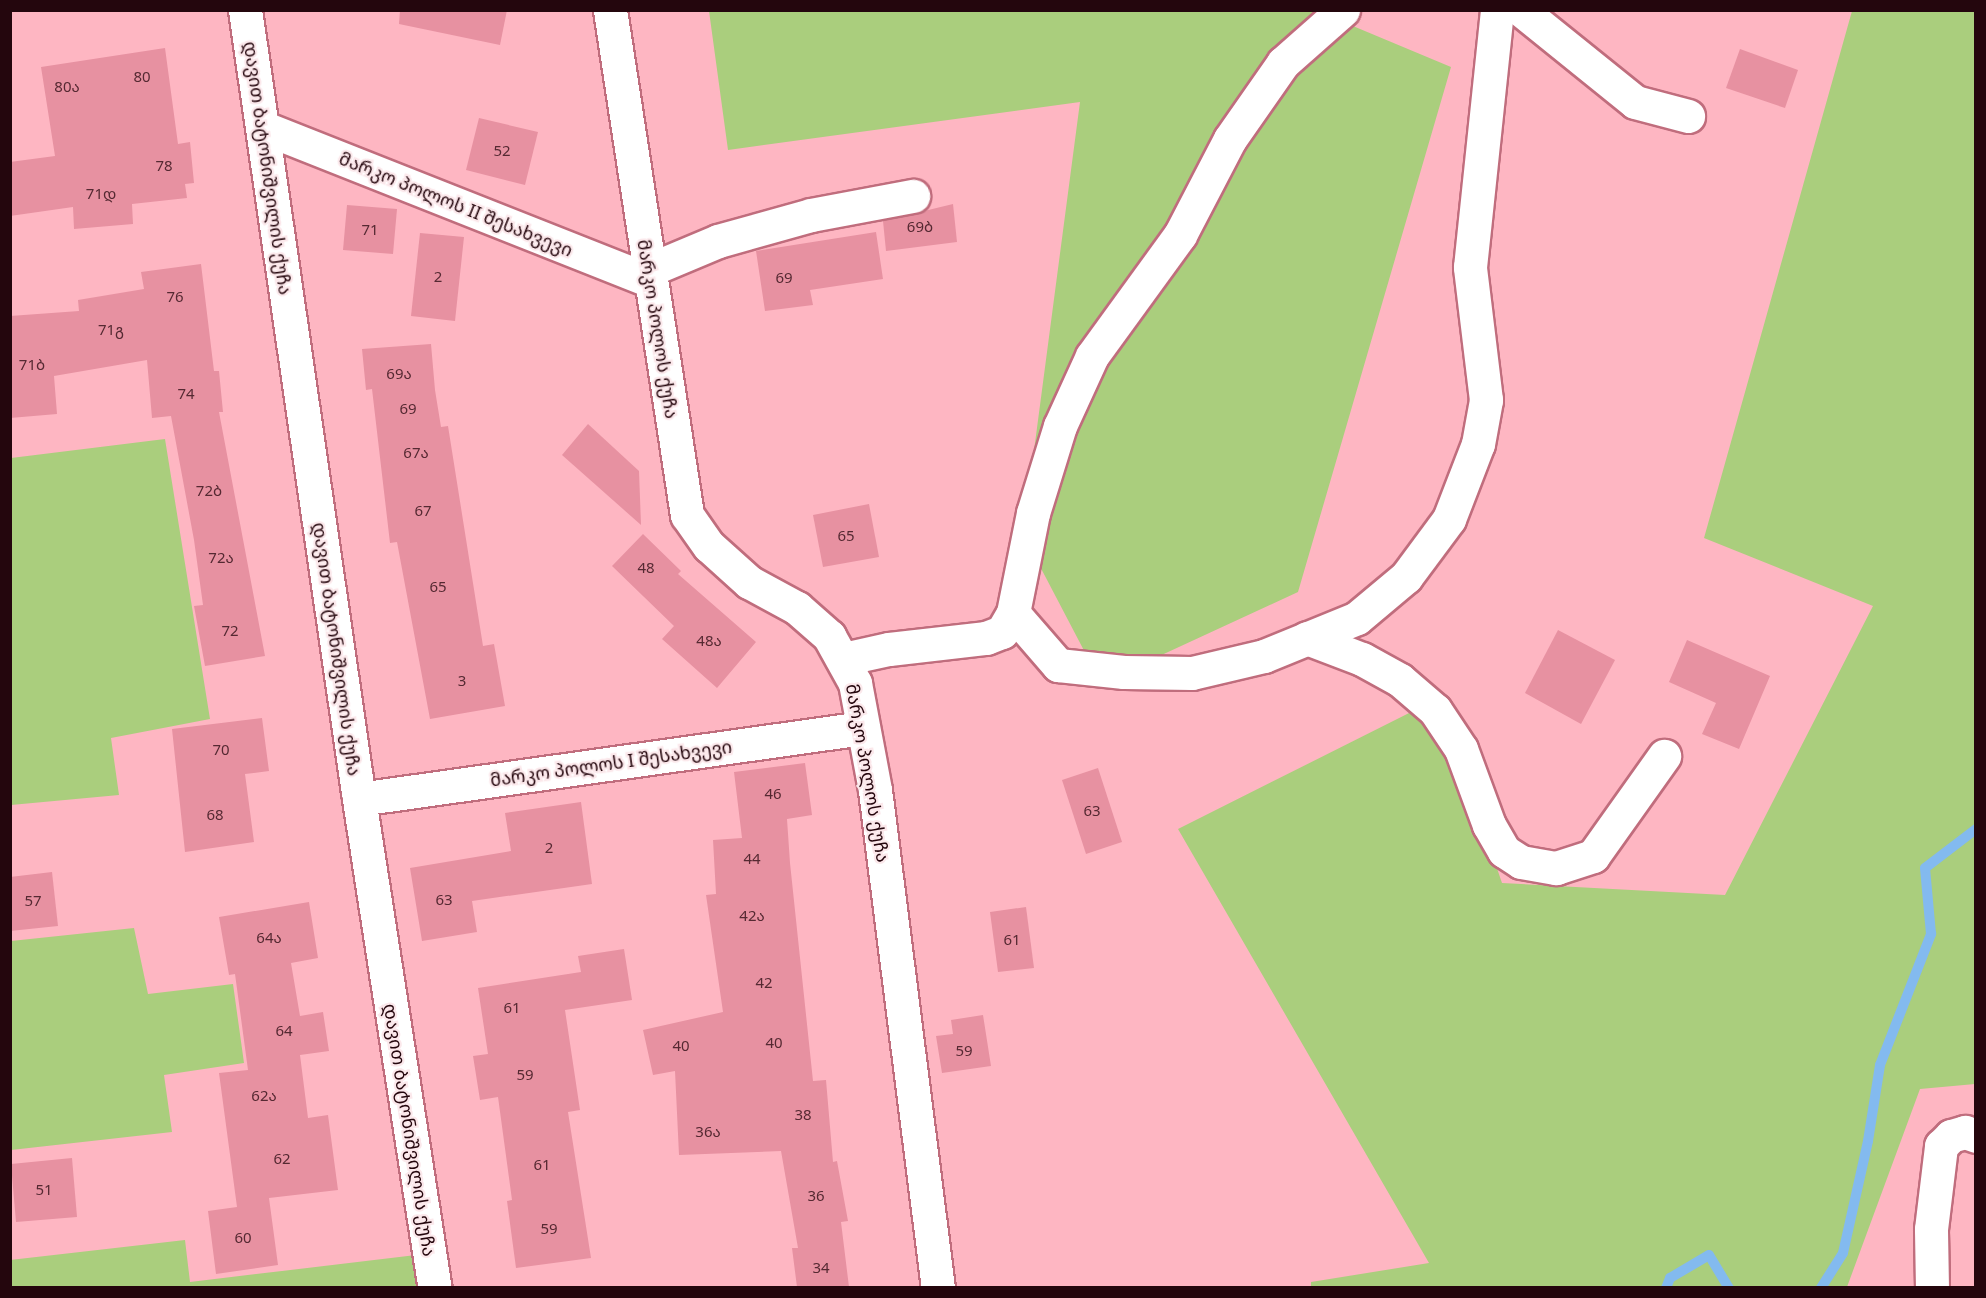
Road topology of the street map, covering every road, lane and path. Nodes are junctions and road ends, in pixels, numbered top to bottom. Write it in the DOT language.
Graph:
graph roads {
  1 [pos="245,10"];
  2 [pos="610,10"];
  3 [pos="1343,10"];
  4 [pos="1497,10"];
  5 [pos="1521,10"];
  6 [pos="1688,116"];
  7 [pos="262,127"];
  8 [pos="913,196"];
  9 [pos="650,275"];
  10 [pos="1013,613"];
  11 [pos="1308,638"];
  12 [pos="843,659"];
  13 [pos="863,728"];
  14 [pos="1664,756"];
  15 [pos="359,799"];
  16 [pos="1976,1136"];
  17 [pos="435,1287"];
  18 [pos="938,1287"];
  19 [pos="1932,1287"];
  1 -- 7 [label="street, დავით ბატონიშვილის ქუჩა"];
  2 -- 9 [label="street, მარკო პოლოს ქუჩა"];
  3 -- 10 [label="street"];
  4 -- 11 [label="street"];
  5 -- 6 [label="street"];
  7 -- 9 [label="street, მარკო პოლოს II შესახვევი"];
  7 -- 15 [label="street, დავით ბატონიშვილის ქუჩა"];
  8 -- 9 [label="street"];
  9 -- 12 [label="street, მარკო პოლოს ქუჩა"];
  10 -- 11 [label="street"];
  10 -- 12 [label="street"];
  11 -- 14 [label="street"];
  12 -- 13 [label="street, მარკო პოლოს ქუჩა"];
  13 -- 15 [label="street, მარკო პოლოს I შესახვევი"];
  13 -- 18 [label="street, მარკო პოლოს ქუჩა"];
  15 -- 17 [label="street, დავით ბატონიშვილის ქუჩა"];
  16 -- 19 [label="street"];
}
